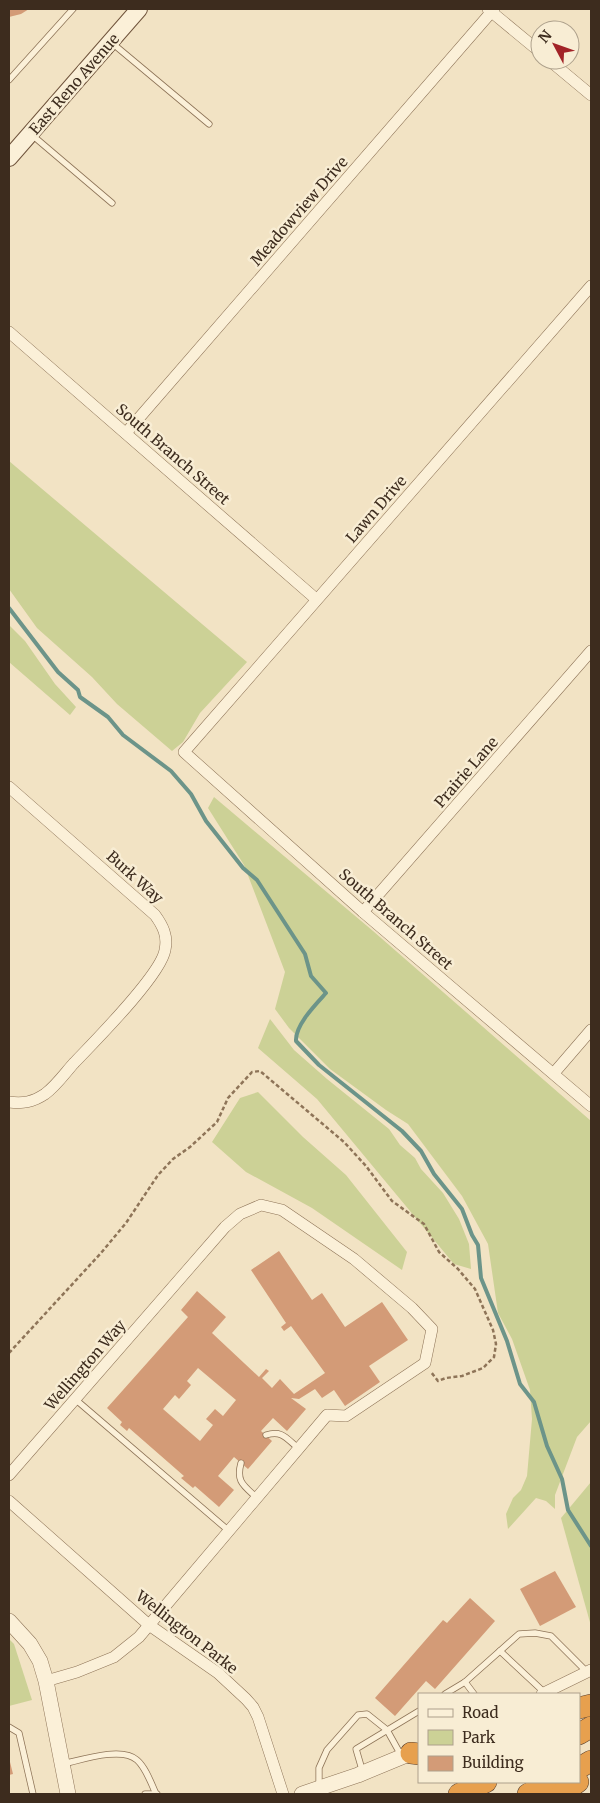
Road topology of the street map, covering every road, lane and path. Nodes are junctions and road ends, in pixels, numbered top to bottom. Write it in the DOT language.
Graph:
graph roads {
  1 [pos="73,9"];
  2 [pos="139,9"];
  3 [pos="491,10"];
  4 [pos="111,42"];
  5 [pos="530,43"];
  6 [pos="561,70"];
  7 [pos="9,80"];
  8 [pos="591,95"];
  9 [pos="209,124"];
  10 [pos="30,134"];
  11 [pos="13,150"];
  12 [pos="112,203"];
  13 [pos="591,286"];
  14 [pos="9,332"];
  15 [pos="126,433"];
  16 [pos="316,599"];
  17 [pos="591,651"];
  18 [pos="184,752"];
  19 [pos="9,787"];
  20 [pos="363,912"];
  21 [pos="591,1030"];
  22 [pos="554,1073"];
  23 [pos="9,1102"];
  24 [pos="591,1106"];
  25 [pos="75,1399"];
  26 [pos="266,1435"];
  27 [pos="298,1448"];
  28 [pos="241,1462"];
  29 [pos="9,1476"];
  30 [pos="256,1497"];
  31 [pos="9,1501"];
  32 [pos="229,1531"];
  33 [pos="9,1621"];
  34 [pos="149,1624"];
  35 [pos="500,1651"];
  36 [pos="589,1671"];
  37 [pos="46,1681"];
  38 [pos="465,1682"];
  39 [pos="447,1693"];
  40 [pos="473,1693"];
  41 [pos="542,1693"];
  42 [pos="545,1693"];
  43 [pos="418,1712"];
  44 [pos="9,1727"];
  45 [pos="591,1727"];
  46 [pos="387,1730"];
  47 [pos="580,1733"];
  48 [pos="413,1753"];
  49 [pos="591,1761"];
  50 [pos="61,1764"];
  51 [pos="580,1767"];
  52 [pos="363,1772"];
  53 [pos="591,1772"];
  54 [pos="580,1780"];
  55 [pos="484,1783"];
  56 [pos="550,1783"];
  57 [pos="577,1783"];
  58 [pos="319,1789"];
  59 [pos="33,1794"];
  60 [pos="66,1794"];
  61 [pos="145,1794"];
  62 [pos="157,1794"];
  63 [pos="283,1794"];
  64 [pos="302,1794"];
  65 [pos="460,1794"];
  66 [pos="528,1794"];
  67 [pos="561,1794"];
  1 -- 7 [label="lane"];
  2 -- 4 [label="main road, East Reno Avenue"];
  3 -- 5 [label="street"];
  3 -- 15 [label="street, Meadowview Drive"];
  4 -- 9 [label="lane"];
  4 -- 10 [label="main road, East Reno Avenue"];
  6 -- 8 [label="street"];
  10 -- 11 [label="main road, East Reno Avenue"];
  10 -- 12 [label="lane"];
  13 -- 16 [label="street, Lawn Drive"];
  14 -- 15 [label="street, South Branch Street"];
  15 -- 16 [label="street, South Branch Street"];
  16 -- 18 [label="street, Lawn Drive"];
  17 -- 20 [label="street, Prairie Lane"];
  18 -- 20 [label="street, South Branch Street"];
  19 -- 23 [label="street, Burk Way"];
  20 -- 22 [label="street, South Branch Street"];
  21 -- 22 [label="street"];
  22 -- 24 [label="street, South Branch Street"];
  25 -- 27 [label="street, Wellington Way"];
  25 -- 29 [label="street, Wellington Way"];
  25 -- 32 [label="lane"];
  26 -- 27 [label="lane"];
  27 -- 30 [label="street"];
  28 -- 30 [label="lane"];
  30 -- 32 [label="street"];
  31 -- 34 [label="street, Wellington Parke"];
  32 -- 34 [label="street"];
  33 -- 37 [label="street"];
  34 -- 37 [label="street"];
  34 -- 63 [label="street, Wellington Parke"];
  35 -- 36 [label="lane"];
  35 -- 38 [label="lane"];
  35 -- 41 [label="lane"];
  36 -- 42 [label="street"];
  37 -- 50 [label="street"];
  38 -- 39 [label="lane"];
  38 -- 40 [label="lane"];
  43 -- 46 [label="lane"];
  44 -- 59 [label="lane"];
  45 -- 47 [label="highway"];
  46 -- 48 [label="lane"];
  46 -- 52 [label="lane"];
  46 -- 58 [label="lane"];
  48 -- 52 [label="street"];
  49 -- 51 [label="highway"];
  50 -- 60 [label="street"];
  50 -- 62 [label="lane"];
  52 -- 58 [label="street"];
  53 -- 54 [label="highway"];
  55 -- 65 [label="highway"];
  56 -- 66 [label="highway"];
  57 -- 67 [label="highway"];
  58 -- 64 [label="street"];
  61 -- 62 [label="lane"];
}
